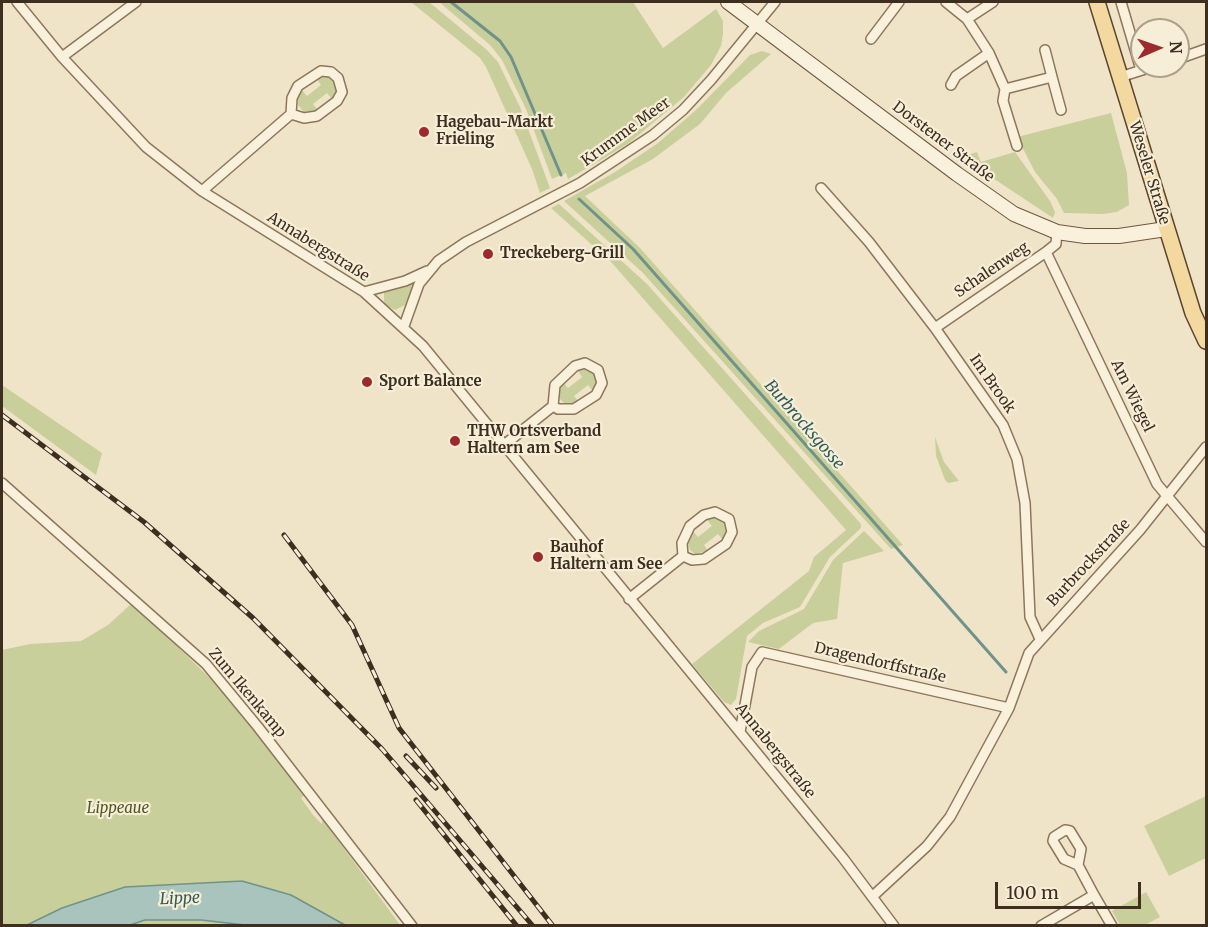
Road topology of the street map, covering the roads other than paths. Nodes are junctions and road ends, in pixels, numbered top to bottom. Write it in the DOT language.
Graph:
graph roads {
  1 [pos="17,2"];
  2 [pos="136,2"];
  3 [pos="728,2"];
  4 [pos="775,2"];
  5 [pos="899,2"];
  6 [pos="946,2"];
  7 [pos="993,2"];
  8 [pos="1097,2"];
  9 [pos="1121,2"];
  10 [pos="967,19"];
  11 [pos="756,25"];
  12 [pos="1130,33"];
  13 [pos="871,39"];
  14 [pos="1206,49"];
  15 [pos="1045,50"];
  16 [pos="989,53"];
  17 [pos="1190,54"];
  18 [pos="62,57"];
  19 [pos="1130,74"];
  20 [pos="1052,77"];
  21 [pos="1120,77"];
  22 [pos="951,85"];
  23 [pos="1005,89"];
  24 [pos="1061,110"];
  25 [pos="291,114"];
  26 [pos="1017,146"];
  27 [pos="821,188"];
  28 [pos="202,191"];
  29 [pos="1166,229"];
  30 [pos="1057,232"];
  31 [pos="1046,252"];
  32 [pos="429,270"];
  33 [pos="364,292"];
  34 [pos="404,326"];
  35 [pos="935,328"];
  36 [pos="1206,341"];
  37 [pos="553,405"];
  38 [pos="504,445"];
  39 [pos="1206,447"];
  40 [pos="2,483"];
  41 [pos="1167,498"];
  42 [pos="1206,542"];
  43 [pos="683,556"];
  44 [pos="629,599"];
  45 [pos="1040,639"];
  46 [pos="1009,708"];
  47 [pos="740,732"];
  48 [pos="1078,865"];
  49 [pos="1094,895"];
  50 [pos="873,896"];
  51 [pos="412,926"];
  52 [pos="894,926"];
  53 [pos="1041,926"];
  54 [pos="1112,926"];
  1 -- 18 [label="street, Annabergstraße"];
  2 -- 18 [label="street"];
  3 -- 11 [label="main road, Dorstener Straße"];
  4 -- 11 [label="street, Krumme Meer"];
  5 -- 13 [label="street"];
  6 -- 10 [label="street"];
  7 -- 10 [label="street"];
  8 -- 21 [label="main road, Weseler Straße"];
  9 -- 12 [label="street"];
  10 -- 16 [label="street"];
  11 -- 30 [label="main road, Dorstener Straße"];
  11 -- 32 [label="street, Krumme Meer"];
  14 -- 17 [label="street"];
  15 -- 20 [label="street"];
  16 -- 22 [label="street"];
  16 -- 23 [label="street"];
  18 -- 28 [label="street, Annabergstraße"];
  19 -- 21 [label="street"];
  20 -- 23 [label="street"];
  20 -- 24 [label="street"];
  21 -- 29 [label="main road, Weseler Straße"];
  23 -- 26 [label="street"];
  25 -- 25 [label="street"];
  25 -- 28 [label="street"];
  27 -- 35 [label="street, Im Brook"];
  28 -- 33 [label="street, Annabergstraße"];
  29 -- 30 [label="main road, Dorstener Straße"];
  29 -- 36 [label="main road, Weseler Straße"];
  30 -- 31 [label="street, Schalenweg"];
  31 -- 35 [label="street, Schalenweg"];
  31 -- 41 [label="street, Am Wiegel"];
  32 -- 33 [label="street, Krumme Meer"];
  32 -- 34 [label="street, Krumme Meer"];
  33 -- 34 [label="street, Annabergstraße"];
  34 -- 38 [label="street, Annabergstraße"];
  35 -- 45 [label="street, Im Brook"];
  37 -- 37 [label="street"];
  37 -- 38 [label="street"];
  38 -- 44 [label="street, Annabergstraße"];
  39 -- 41 [label="street, Burbrockstraße"];
  40 -- 51 [label="street, Zum Ikenkamp"];
  41 -- 42 [label="street, Am Wiegel"];
  41 -- 45 [label="street, Burbrockstraße"];
  43 -- 43 [label="street"];
  43 -- 44 [label="street"];
  44 -- 47 [label="street, Annabergstraße"];
  45 -- 46 [label="street, Burbrockstraße"];
  46 -- 47 [label="street, Dragendorffstraße"];
  46 -- 50 [label="street, Burbrockstraße"];
  47 -- 50 [label="street, Annabergstraße"];
  48 -- 49 [label="street"];
  49 -- 53 [label="street"];
  49 -- 54 [label="street"];
  50 -- 52 [label="street, Annabergstraße"];
}
